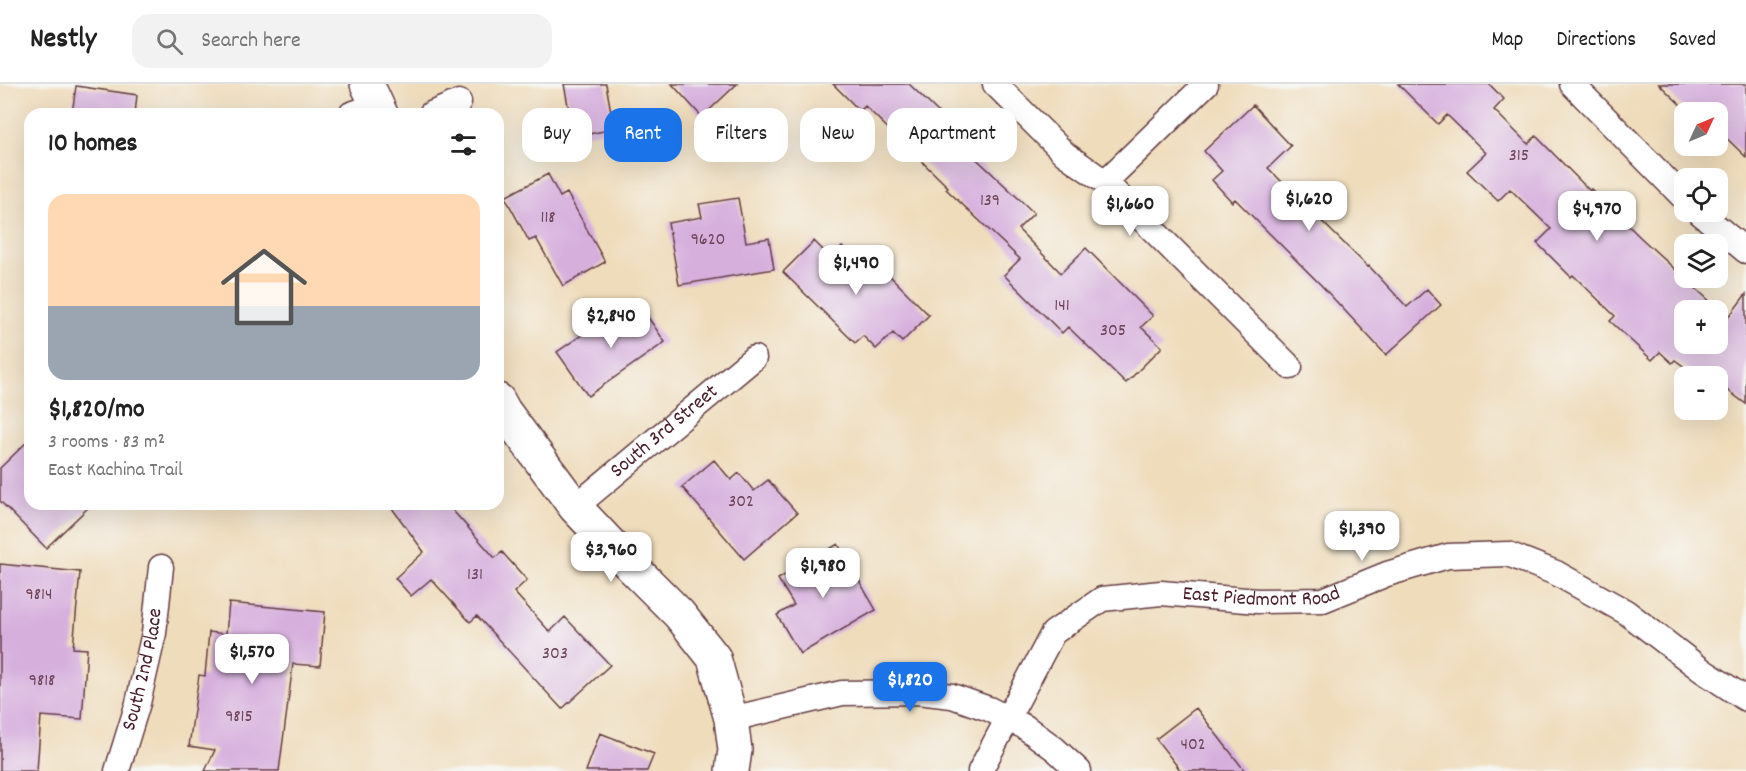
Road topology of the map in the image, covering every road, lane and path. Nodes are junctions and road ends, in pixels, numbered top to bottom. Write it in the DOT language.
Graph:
graph roads {
  1 [pos="995,84"];
  2 [pos="1206,84"];
  3 [pos="1572,84"];
  4 [pos="459,102"];
  5 [pos="445,108"];
  6 [pos="1105,182"];
  7 [pos="1674,188"];
  8 [pos="1711,222"];
  9 [pos="1746,251"];
  10 [pos="754,358"];
  11 [pos="1290,367"];
  12 [pos="504,411"];
  13 [pos="575,507"];
  14 [pos="161,567"];
  15 [pos="1746,699"];
  16 [pos="731,719"];
  17 [pos="1009,719"];
  18 [pos="117,771"];
  19 [pos="732,771"];
  20 [pos="980,771"];
  21 [pos="1079,771"];
  1 -- 6 [label="street"];
  2 -- 6 [label="street"];
  3 -- 7 [label="street"];
  4 -- 5 [label="street"];
  6 -- 11 [label="street"];
  8 -- 9 [label="street"];
  10 -- 13 [label="street, South 3rd Street"];
  12 -- 13 [label="street"];
  13 -- 16 [label="street"];
  14 -- 18 [label="street, South 2nd Place"];
  15 -- 17 [label="street, East Piedmont Road"];
  16 -- 17 [label="street"];
  16 -- 19 [label="street"];
  17 -- 20 [label="street, East Piedmont Road"];
  17 -- 21 [label="street"];
}
